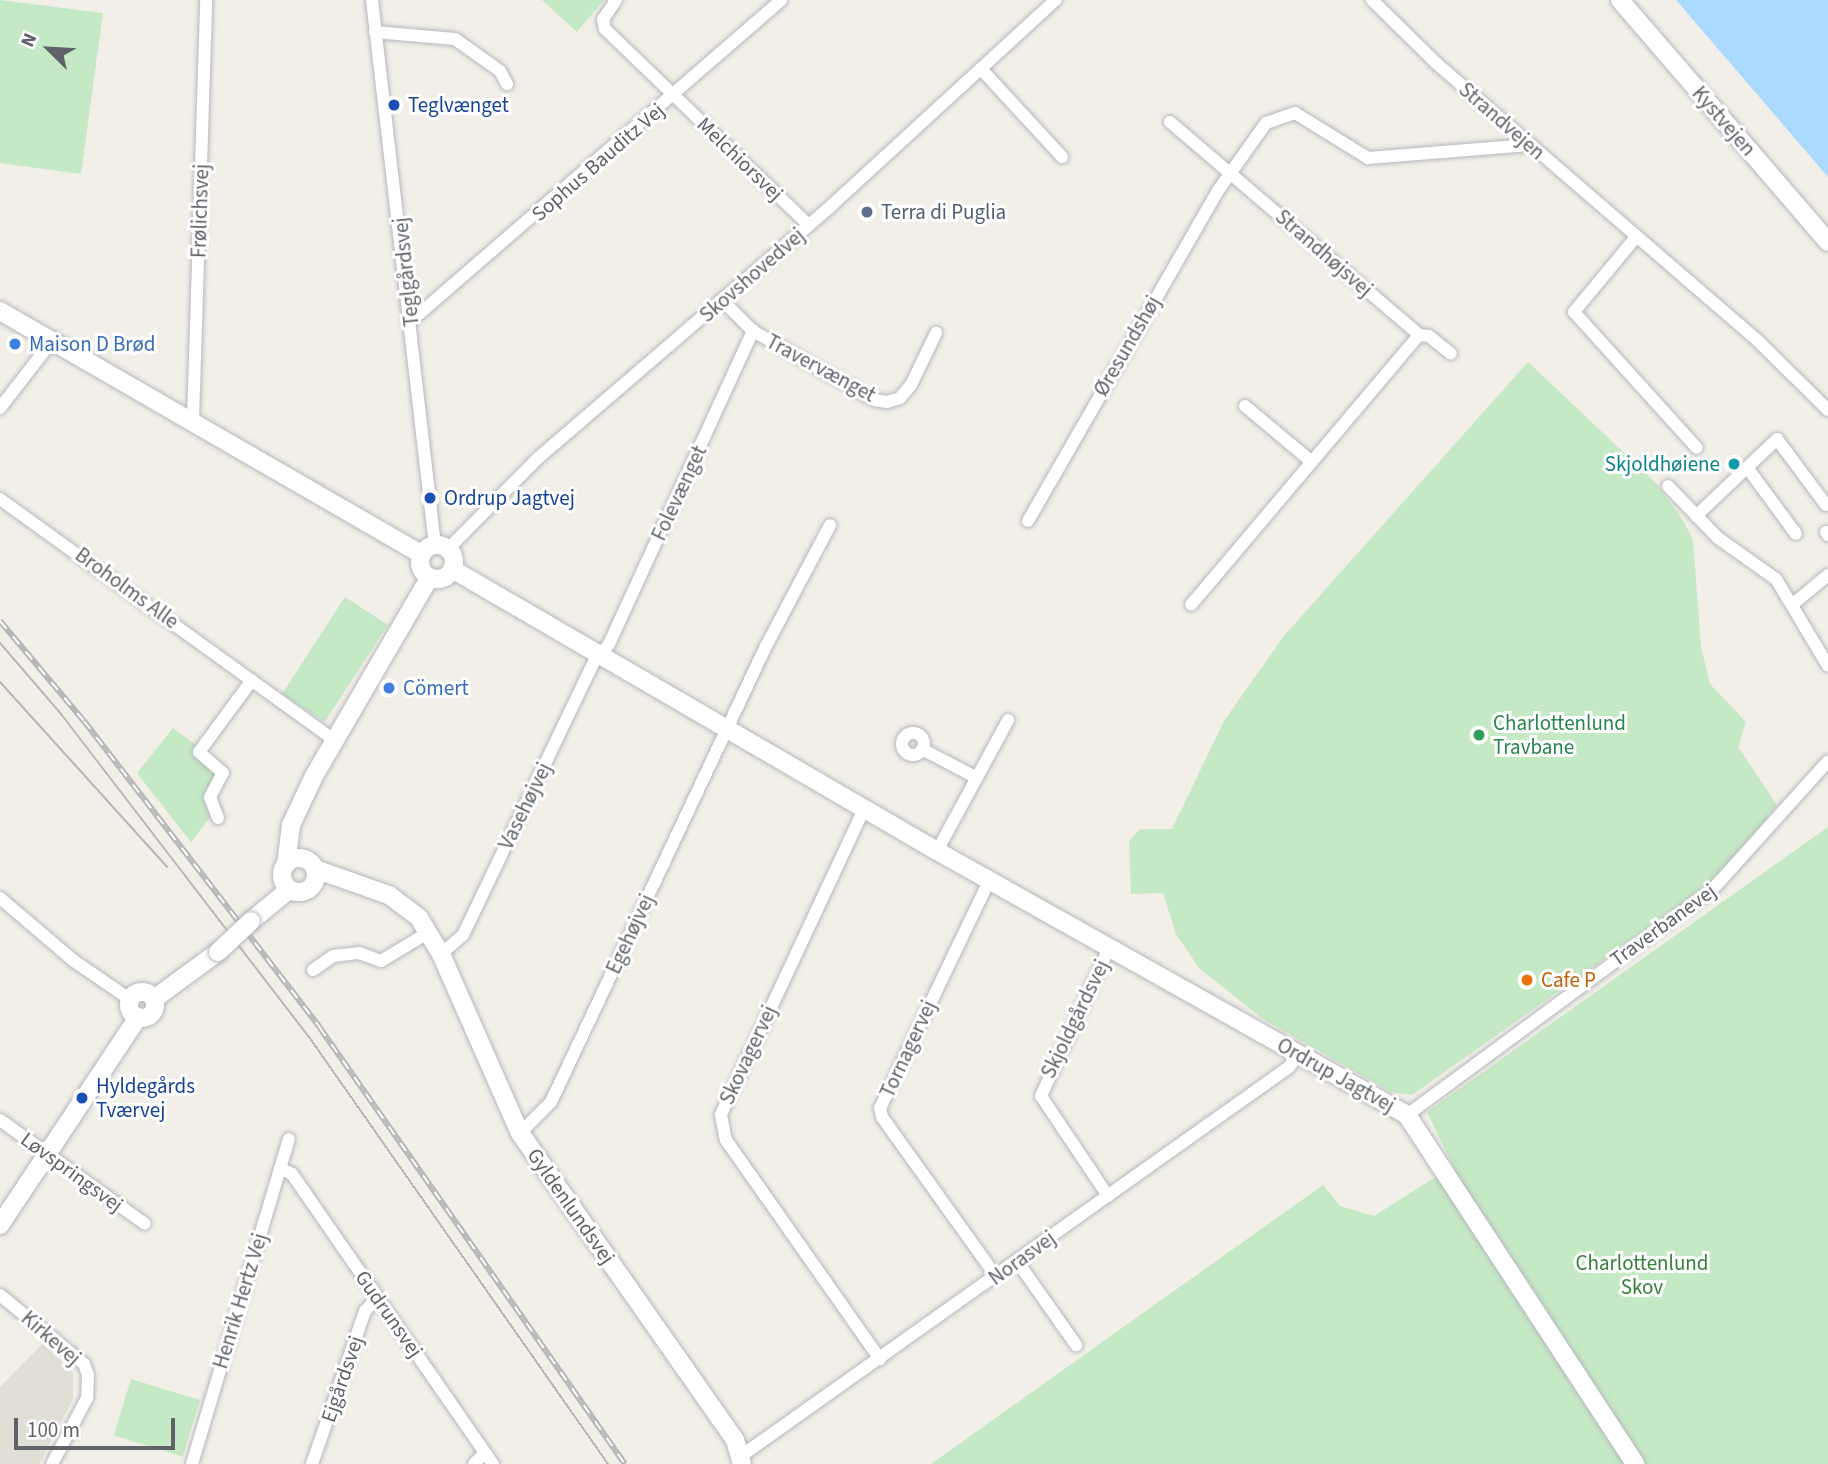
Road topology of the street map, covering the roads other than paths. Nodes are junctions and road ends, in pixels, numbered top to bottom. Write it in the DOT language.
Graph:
graph roads {
  1 [pos="206,0"];
  2 [pos="372,0"];
  3 [pos="616,0"];
  4 [pos="782,0"];
  5 [pos="1056,0"];
  6 [pos="1372,0"];
  7 [pos="1620,0"];
  8 [pos="1636,0"];
  9 [pos="376,32"];
  10 [pos="983,71"];
  11 [pos="507,84"];
  12 [pos="674,95"];
  13 [pos="1170,122"];
  14 [pos="1529,145"];
  15 [pos="1062,157"];
  16 [pos="1230,172"];
  17 [pos="1828,223"];
  18 [pos="809,225"];
  19 [pos="1636,237"];
  20 [pos="1828,242"];
  21 [pos="723,301"];
  22 [pos="0,311"];
  23 [pos="412,320"];
  24 [pos="753,331"];
  25 [pos="936,333"];
  26 [pos="1419,335"];
  27 [pos="52,341"];
  28 [pos="1451,354"];
  29 [pos="1245,405"];
  30 [pos="0,408"];
  31 [pos="1828,410"];
  32 [pos="193,421"];
  33 [pos="1697,449"];
  34 [pos="1312,462"];
  35 [pos="1749,470"];
  36 [pos="1668,486"];
  37 [pos="0,499"];
  38 [pos="1826,505"];
  39 [pos="1696,516"];
  40 [pos="1028,521"];
  41 [pos="830,525"];
  42 [pos="1796,534"];
  43 [pos="435,550"];
  44 [pos="452,569"];
  45 [pos="1828,575"];
  46 [pos="430,577"];
  47 [pos="1793,604"];
  48 [pos="1191,605"];
  49 [pos="601,653"];
  50 [pos="1828,666"];
  51 [pos="252,680"];
  52 [pos="1008,720"];
  53 [pos="729,727"];
  54 [pos="334,740"];
  55 [pos="922,749"];
  56 [pos="1828,761"];
  57 [pos="977,778"];
  58 [pos="865,807"];
  59 [pos="218,818"];
  60 [pos="937,851"];
  61 [pos="290,873"];
  62 [pos="315,875"];
  63 [pos="989,881"];
  64 [pos="0,898"];
  65 [pos="429,932"];
  66 [pos="1109,948"];
  67 [pos="441,954"];
  68 [pos="313,970"];
  69 [pos="154,999"];
  70 [pos="131,1000"];
  71 [pos="138,1017"];
  72 [pos="1298,1054"];
  73 [pos="1407,1115"];
  74 [pos="0,1120"];
  75 [pos="520,1133"];
  76 [pos="289,1139"];
  77 [pos="50,1156"];
  78 [pos="280,1168"];
  79 [pos="1108,1196"];
  80 [pos="145,1224"];
  81 [pos="0,1225"];
  82 [pos="1017,1261"];
  83 [pos="996,1276"];
  84 [pos="0,1295"];
  85 [pos="378,1297"];
  86 [pos="1076,1345"];
  87 [pos="880,1359"];
  88 [pos="485,1452"];
  89 [pos="741,1460"];
  90 [pos="52,1464"];
  91 [pos="192,1464"];
  92 [pos="312,1464"];
  93 [pos="474,1464"];
  94 [pos="493,1464"];
  95 [pos="1635,1464"];
  1 -- 32 [label="street, Frølichsvej"];
  2 -- 9 [label="street, Teglgårdsvej"];
  3 -- 12 [label="street, Melchiorsvej"];
  4 -- 12 [label="street, Sophus Bauditz Vej"];
  5 -- 10 [label="street, Skovshovedvej"];
  6 -- 14 [label="street, Strandvejen"];
  7 -- 20 [label="street, Kystvejen"];
  8 -- 17 [label="street, Kystvejen"];
  9 -- 11 [label="street"];
  9 -- 23 [label="street, Teglgårdsvej"];
  10 -- 15 [label="street"];
  10 -- 18 [label="street, Skovshovedvej"];
  12 -- 18 [label="street, Melchiorsvej"];
  12 -- 23 [label="street, Sophus Bauditz Vej"];
  13 -- 16 [label="street"];
  14 -- 16 [label="street, Øresundshøj"];
  14 -- 19 [label="street, Strandvejen"];
  16 -- 26 [label="street, Strandhøjsvej"];
  16 -- 40 [label="street, Øresundshøj"];
  18 -- 21 [label="street, Skovshovedvej"];
  19 -- 31 [label="street, Strandvejen"];
  19 -- 33 [label="street"];
  21 -- 24 [label="street, Travervænget"];
  21 -- 43 [label="street, Skovshovedvej"];
  22 -- 27 [label="street"];
  23 -- 43 [label="street, Teglgårdsvej"];
  24 -- 25 [label="street, Travervænget"];
  24 -- 49 [label="street, Folevænget"];
  26 -- 28 [label="street, Strandhøjsvej"];
  26 -- 34 [label="street"];
  27 -- 30 [label="street"];
  27 -- 32 [label="street"];
  29 -- 34 [label="street"];
  32 -- 43 [label="street"];
  34 -- 48 [label="street"];
  35 -- 38 [label="street"];
  35 -- 39 [label="street"];
  35 -- 42 [label="street"];
  36 -- 39 [label="street"];
  37 -- 51 [label="street, Broholms Alle"];
  39 -- 47 [label="street"];
  41 -- 53 [label="street"];
  43 -- 44 [label="street"];
  43 -- 46 [label="street"];
  44 -- 46 [label="street"];
  44 -- 49 [label="street, Ordrup Jagtvej"];
  45 -- 47 [label="street"];
  46 -- 54 [label="street"];
  47 -- 50 [label="street"];
  49 -- 53 [label="street, Ordrup Jagtvej"];
  49 -- 67 [label="street, Vasehøjvej"];
  51 -- 54 [label="street, Broholms Alle"];
  51 -- 59 [label="street"];
  52 -- 57 [label="street"];
  53 -- 58 [label="street, Ordrup Jagtvej"];
  53 -- 75 [label="street, Egehøjvej"];
  54 -- 61 [label="street"];
  55 -- 57 [label="street"];
  56 -- 73 [label="street, Traverbanevej"];
  57 -- 60 [label="street"];
  58 -- 60 [label="street, Ordrup Jagtvej"];
  58 -- 87 [label="street, Skovagervej"];
  60 -- 63 [label="street, Ordrup Jagtvej"];
  61 -- 62 [label="street, Gyldenlundsvej"];
  61 -- 62 [label="street"];
  61 -- 69 [label="street, bridge"];
  62 -- 65 [label="street, Gyldenlundsvej"];
  63 -- 66 [label="street, Ordrup Jagtvej"];
  63 -- 83 [label="street, Tornagervej"];
  64 -- 70 [label="street"];
  65 -- 67 [label="street, Gyldenlundsvej"];
  65 -- 68 [label="street"];
  66 -- 72 [label="street, Ordrup Jagtvej"];
  66 -- 79 [label="street, Skjoldgårdsvej"];
  67 -- 75 [label="street, Gyldenlundsvej"];
  69 -- 70 [label="street"];
  69 -- 71 [label="street"];
  70 -- 71 [label="street"];
  71 -- 77 [label="street"];
  72 -- 73 [label="street, Ordrup Jagtvej"];
  72 -- 79 [label="street, Norasvej"];
  73 -- 95 [label="street, Ordrup Jagtvej"];
  74 -- 77 [label="street, Løvspringsvej"];
  75 -- 89 [label="street, Gyldenlundsvej"];
  76 -- 78 [label="street, Henrik Hertz Vej"];
  77 -- 80 [label="street, Løvspringsvej"];
  77 -- 81 [label="street"];
  78 -- 85 [label="street, Gudrunsvej"];
  78 -- 91 [label="street, Henrik Hertz Vej"];
  79 -- 82 [label="street, Norasvej"];
  82 -- 83 [label="street, Norasvej"];
  82 -- 86 [label="street"];
  83 -- 87 [label="street, Norasvej"];
  84 -- 90 [label="street, Kirkevej"];
  85 -- 88 [label="street, Gudrunsvej"];
  85 -- 92 [label="street, Ejgårdsvej"];
  87 -- 89 [label="street, Norasvej"];
  88 -- 93 [label="street"];
  88 -- 94 [label="street, Gudrunsvej"];
}
